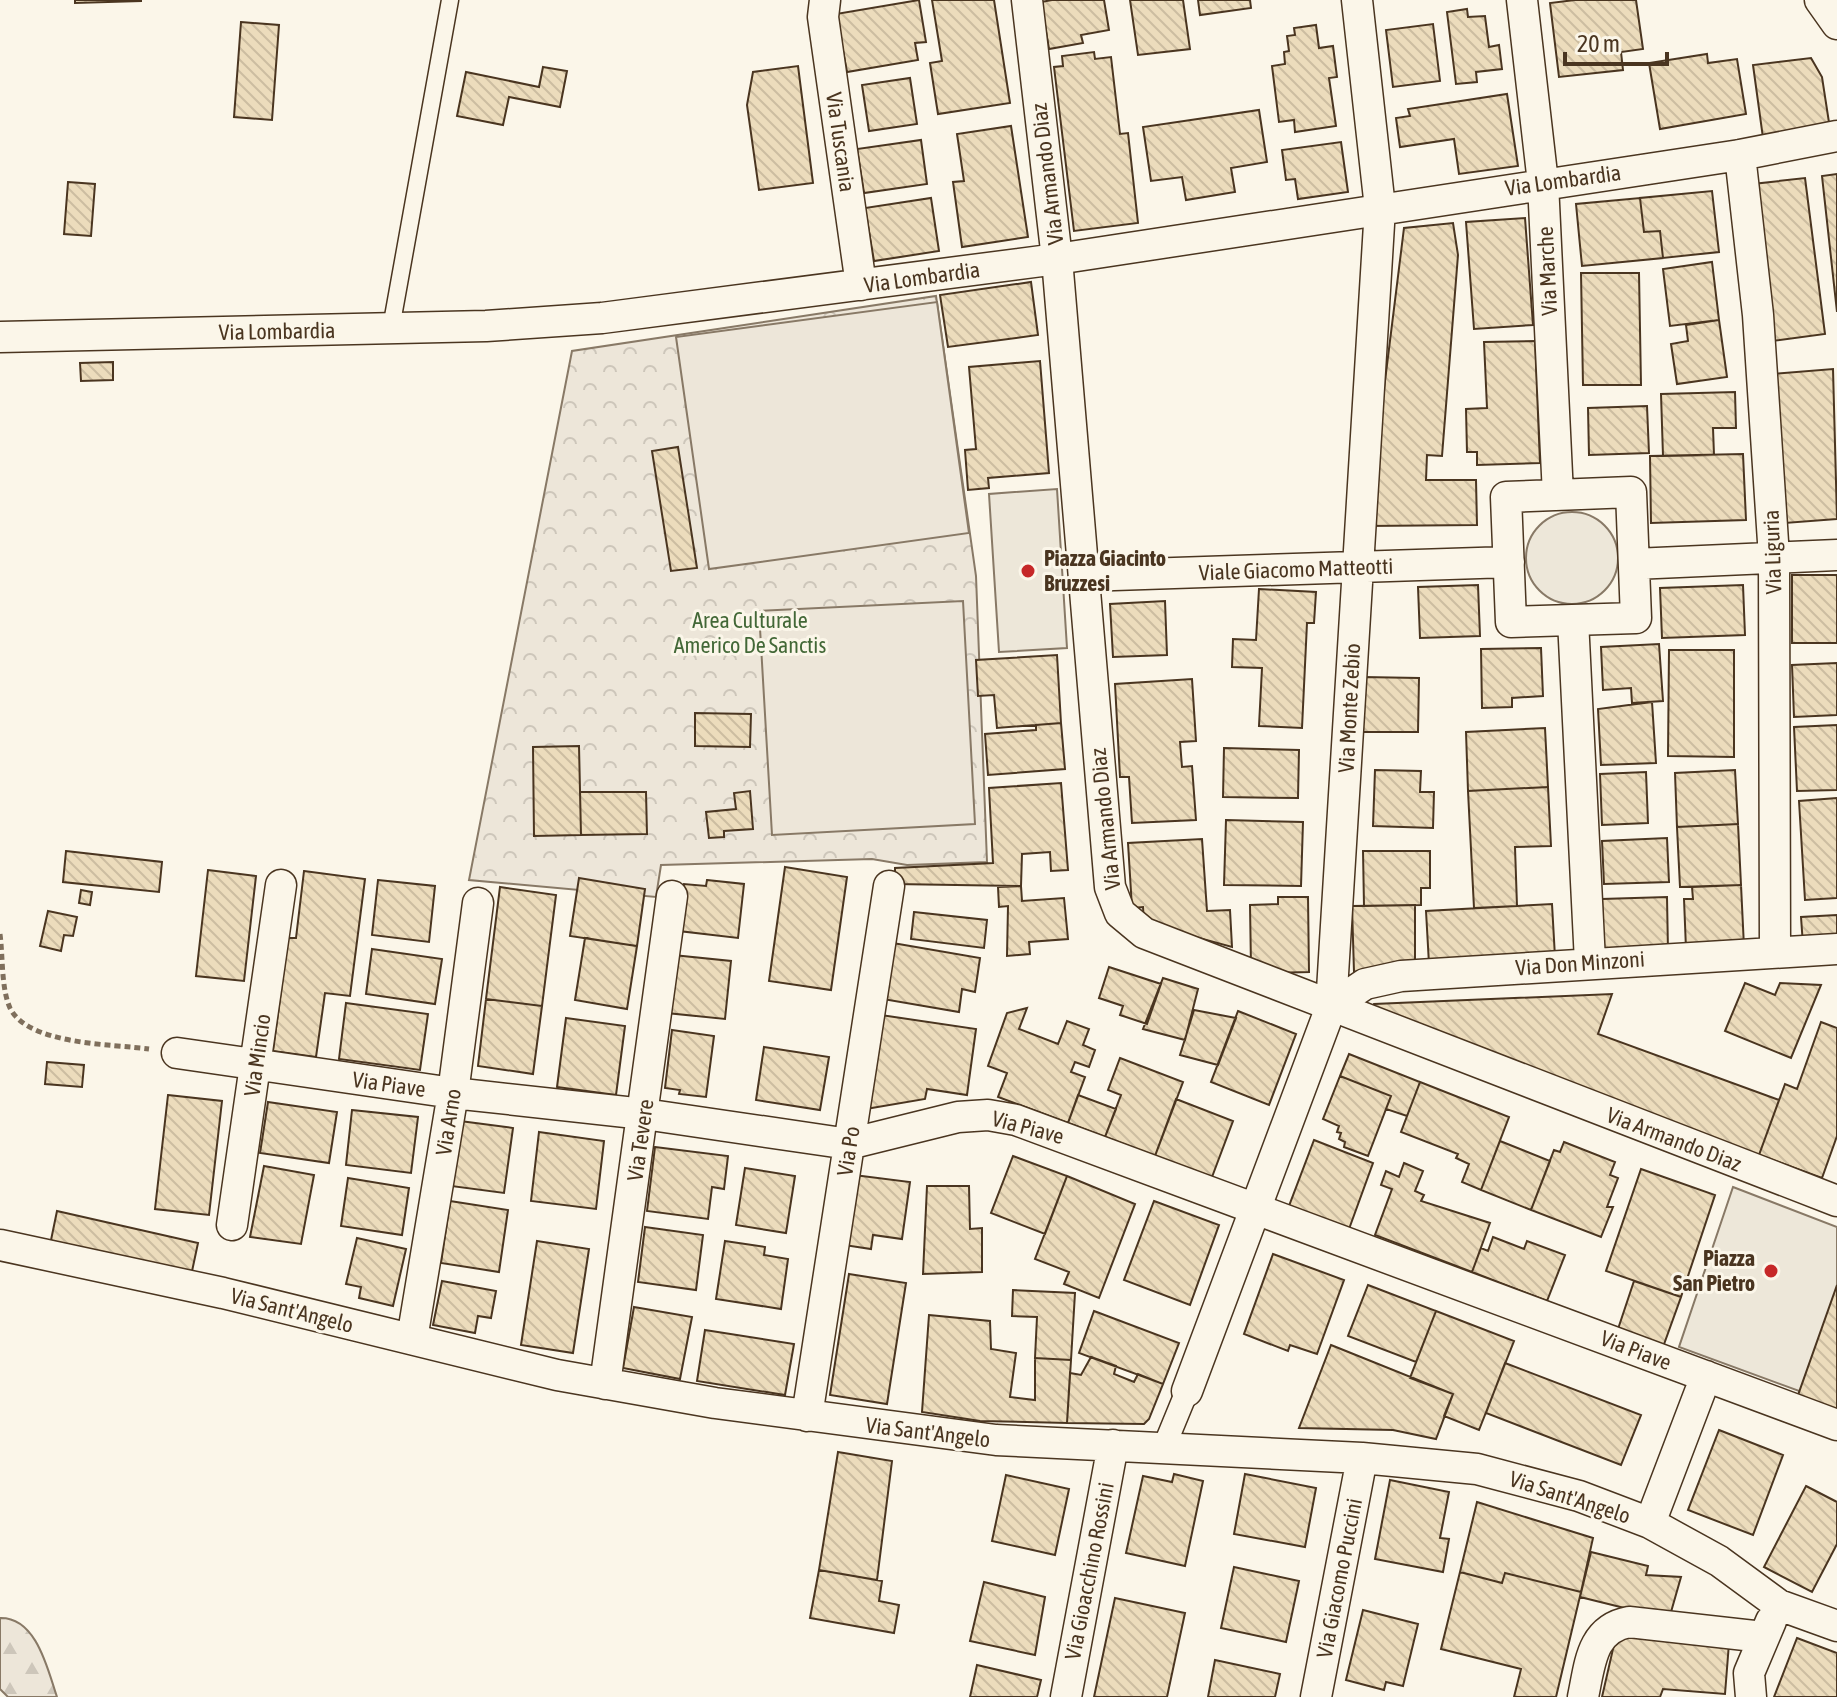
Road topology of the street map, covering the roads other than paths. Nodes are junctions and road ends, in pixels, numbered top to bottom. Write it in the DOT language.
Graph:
graph roads {
  1 [pos="450,0"];
  2 [pos="825,0"];
  3 [pos="1027,0"];
  4 [pos="1357,0"];
  5 [pos="1522,0"];
  6 [pos="1820,0"];
  7 [pos="1837,24"];
  8 [pos="1837,136"];
  9 [pos="1740,155"];
  10 [pos="1543,183"];
  11 [pos="1380,208"];
  12 [pos="1057,259"];
  13 [pos="861,285"];
  14 [pos="391,328"];
  15 [pos="0,337"];
  16 [pos="1558,495"];
  17 [pos="1837,555"];
  18 [pos="1774,557"];
  19 [pos="1509,562"];
  20 [pos="1634,564"];
  21 [pos="1357,566"];
  22 [pos="1084,576"];
  23 [pos="1573,620"];
  24 [pos="281,885"];
  25 [pos="889,886"];
  26 [pos="672,896"];
  27 [pos="478,903"];
  28 [pos="1837,949"];
  29 [pos="1775,950"];
  30 [pos="1590,962"];
  31 [pos="1331,1007"];
  32 [pos="177,1053"];
  33 [pos="255,1064"];
  34 [pos="453,1093"];
  35 [pos="644,1114"];
  36 [pos="849,1144"];
  37 [pos="1837,1201"];
  38 [pos="1258,1207"];
  39 [pos="232,1225"];
  40 [pos="0,1245"];
  41 [pos="412,1339"];
  42 [pos="1706,1376"];
  43 [pos="605,1384"];
  44 [pos="1187,1391"];
  45 [pos="807,1416"];
  46 [pos="1837,1425"];
  47 [pos="1113,1445"];
  48 [pos="1164,1447"];
  49 [pos="1362,1458"];
  50 [pos="1650,1523"];
  51 [pos="1779,1605"];
  52 [pos="1837,1626"];
  53 [pos="1763,1637"];
  54 [pos="1066,1697"];
  55 [pos="1316,1697"];
  56 [pos="1583,1697"];
  57 [pos="1751,1697"];
  1 -- 14 [label="lane"];
  2 -- 13 [label="street, Via Tuscania"];
  3 -- 12 [label="street, Via Armando Diaz"];
  4 -- 11 [label="street, Via Monte Zebio"];
  5 -- 10 [label="street, Via Marche"];
  6 -- 7 [label="street"];
  8 -- 9 [label="street, Via Lombardia"];
  9 -- 10 [label="street, Via Lombardia"];
  9 -- 18 [label="street, Via Liguria"];
  10 -- 11 [label="street, Via Lombardia"];
  10 -- 16 [label="street, Via Marche"];
  11 -- 12 [label="street, Via Lombardia"];
  11 -- 21 [label="street, Via Monte Zebio"];
  12 -- 13 [label="street, Via Lombardia"];
  12 -- 22 [label="street, Via Armando Diaz"];
  13 -- 14 [label="street, Via Lombardia"];
  14 -- 15 [label="street, Via Lombardia"];
  16 -- 19 [label="street"];
  16 -- 20 [label="street"];
  17 -- 18 [label="street"];
  18 -- 20 [label="street"];
  18 -- 29 [label="street, Via Liguria"];
  19 -- 21 [label="street, Viale Giacomo Matteotti"];
  19 -- 23 [label="street"];
  20 -- 23 [label="street"];
  21 -- 22 [label="street, Viale Giacomo Matteotti"];
  21 -- 31 [label="street, Via Monte Zebio"];
  22 -- 31 [label="street, Via Armando Diaz"];
  23 -- 30 [label="street"];
  24 -- 33 [label="street, Via Mincio"];
  25 -- 36 [label="street, Via Po"];
  26 -- 35 [label="street, Via Tevere"];
  27 -- 34 [label="street, Via Arno"];
  28 -- 29 [label="street, Via Don Minzoni"];
  29 -- 30 [label="street, Via Don Minzoni"];
  30 -- 31 [label="street, Via Don Minzoni"];
  31 -- 37 [label="street, Via Armando Diaz"];
  31 -- 38 [label="street, Via Monte Zebio"];
  32 -- 33 [label="street, Via Piave"];
  33 -- 34 [label="street, Via Piave"];
  33 -- 39 [label="street, Via Mincio"];
  34 -- 35 [label="street, Via Piave"];
  34 -- 41 [label="street, Via Arno"];
  35 -- 36 [label="street, Via Piave"];
  35 -- 43 [label="street, Via Tevere"];
  36 -- 38 [label="street, Via Piave"];
  36 -- 45 [label="street, Via Po"];
  38 -- 42 [label="street, Via Piave"];
  38 -- 44 [label="street, Via Monte Zebio"];
  40 -- 41 [label="street, Via Sant'Angelo"];
  41 -- 43 [label="street, Via Sant'Angelo"];
  42 -- 46 [label="street, Via Piave"];
  42 -- 50 [label="street"];
  43 -- 45 [label="street, Via Sant'Angelo"];
  44 -- 48 [label="street"];
  45 -- 47 [label="street, Via Sant'Angelo"];
  47 -- 48 [label="street, Via Sant'Angelo"];
  47 -- 54 [label="street, Via Gioacchino Rossini"];
  48 -- 49 [label="street, Via Sant'Angelo"];
  49 -- 50 [label="street, Via Sant'Angelo"];
  49 -- 55 [label="street, Via Giacomo Puccini"];
  50 -- 51 [label="street, Via Sant'Angelo"];
  51 -- 52 [label="street, Via Sant'Angelo"];
  51 -- 53 [label="street"];
  53 -- 56 [label="street"];
  53 -- 57 [label="street"];
}
